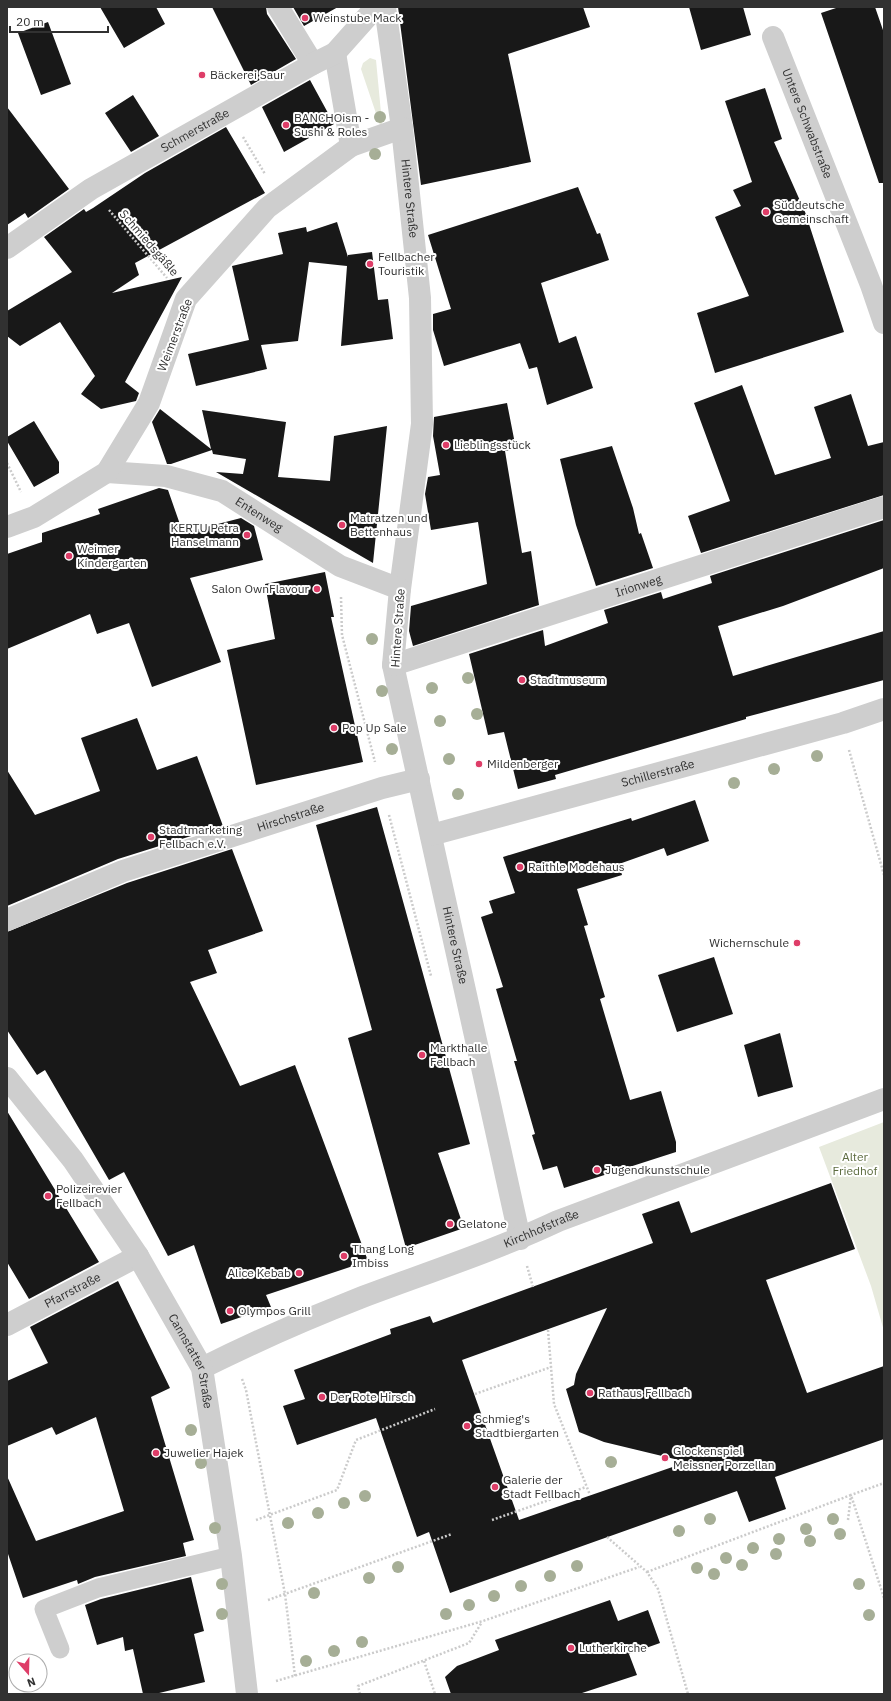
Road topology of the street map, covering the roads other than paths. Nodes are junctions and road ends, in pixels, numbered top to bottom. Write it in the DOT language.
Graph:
graph roads {
  1 [pos="278,7"];
  2 [pos="376,7"];
  3 [pos="385,7"];
  4 [pos="773,37"];
  5 [pos="335,53"];
  6 [pos="313,64"];
  7 [pos="402,128"];
  8 [pos="351,146"];
  9 [pos="7,248"];
  10 [pos="877,282"];
  11 [pos="884,323"];
  12 [pos="107,472"];
  13 [pos="884,507"];
  14 [pos="7,528"];
  15 [pos="400,589"];
  16 [pos="393,665"];
  17 [pos="884,709"];
  18 [pos="419,780"];
  19 [pos="430,835"];
  20 [pos="7,920"];
  21 [pos="7,1078"];
  22 [pos="884,1099"];
  23 [pos="520,1239"];
  24 [pos="138,1256"];
  25 [pos="7,1325"];
  26 [pos="202,1368"];
  27 [pos="231,1556"];
  28 [pos="60,1649"];
  29 [pos="247,1694"];
  1 -- 6 [label="street"];
  2 -- 5 [label="street, Schmerstraße"];
  3 -- 7 [label="street, Hintere Straße"];
  4 -- 10 [label="street, Untere Schwabstraße"];
  5 -- 6 [label="street, Schmerstraße"];
  5 -- 8 [label="street"];
  6 -- 9 [label="street, Schmerstraße"];
  7 -- 8 [label="street, Weimerstraße"];
  7 -- 15 [label="street, Hintere Straße"];
  8 -- 12 [label="street, Weimerstraße"];
  10 -- 11 [label="street, Untere Schwabstraße"];
  12 -- 14 [label="street, Weimerstraße"];
  12 -- 15 [label="street, Entenweg"];
  13 -- 16 [label="street, Irionweg"];
  15 -- 16 [label="street, Hintere Straße"];
  16 -- 18 [label="street, Hintere Straße"];
  17 -- 19 [label="street, Schillerstraße"];
  18 -- 19 [label="street, Hintere Straße"];
  18 -- 20 [label="street, Hirschstraße"];
  19 -- 23 [label="street, Hintere Straße"];
  21 -- 24 [label="street, Cannstatter Straße"];
  22 -- 23 [label="street, Kirchhofstraße"];
  23 -- 26 [label="street, Kirchhofstraße"];
  24 -- 25 [label="street, Pfarrstraße"];
  24 -- 26 [label="street, Cannstatter Straße"];
  26 -- 27 [label="street, Cannstatter Straße"];
  27 -- 28 [label="lane"];
  27 -- 29 [label="street, Cannstatter Straße"];
}
